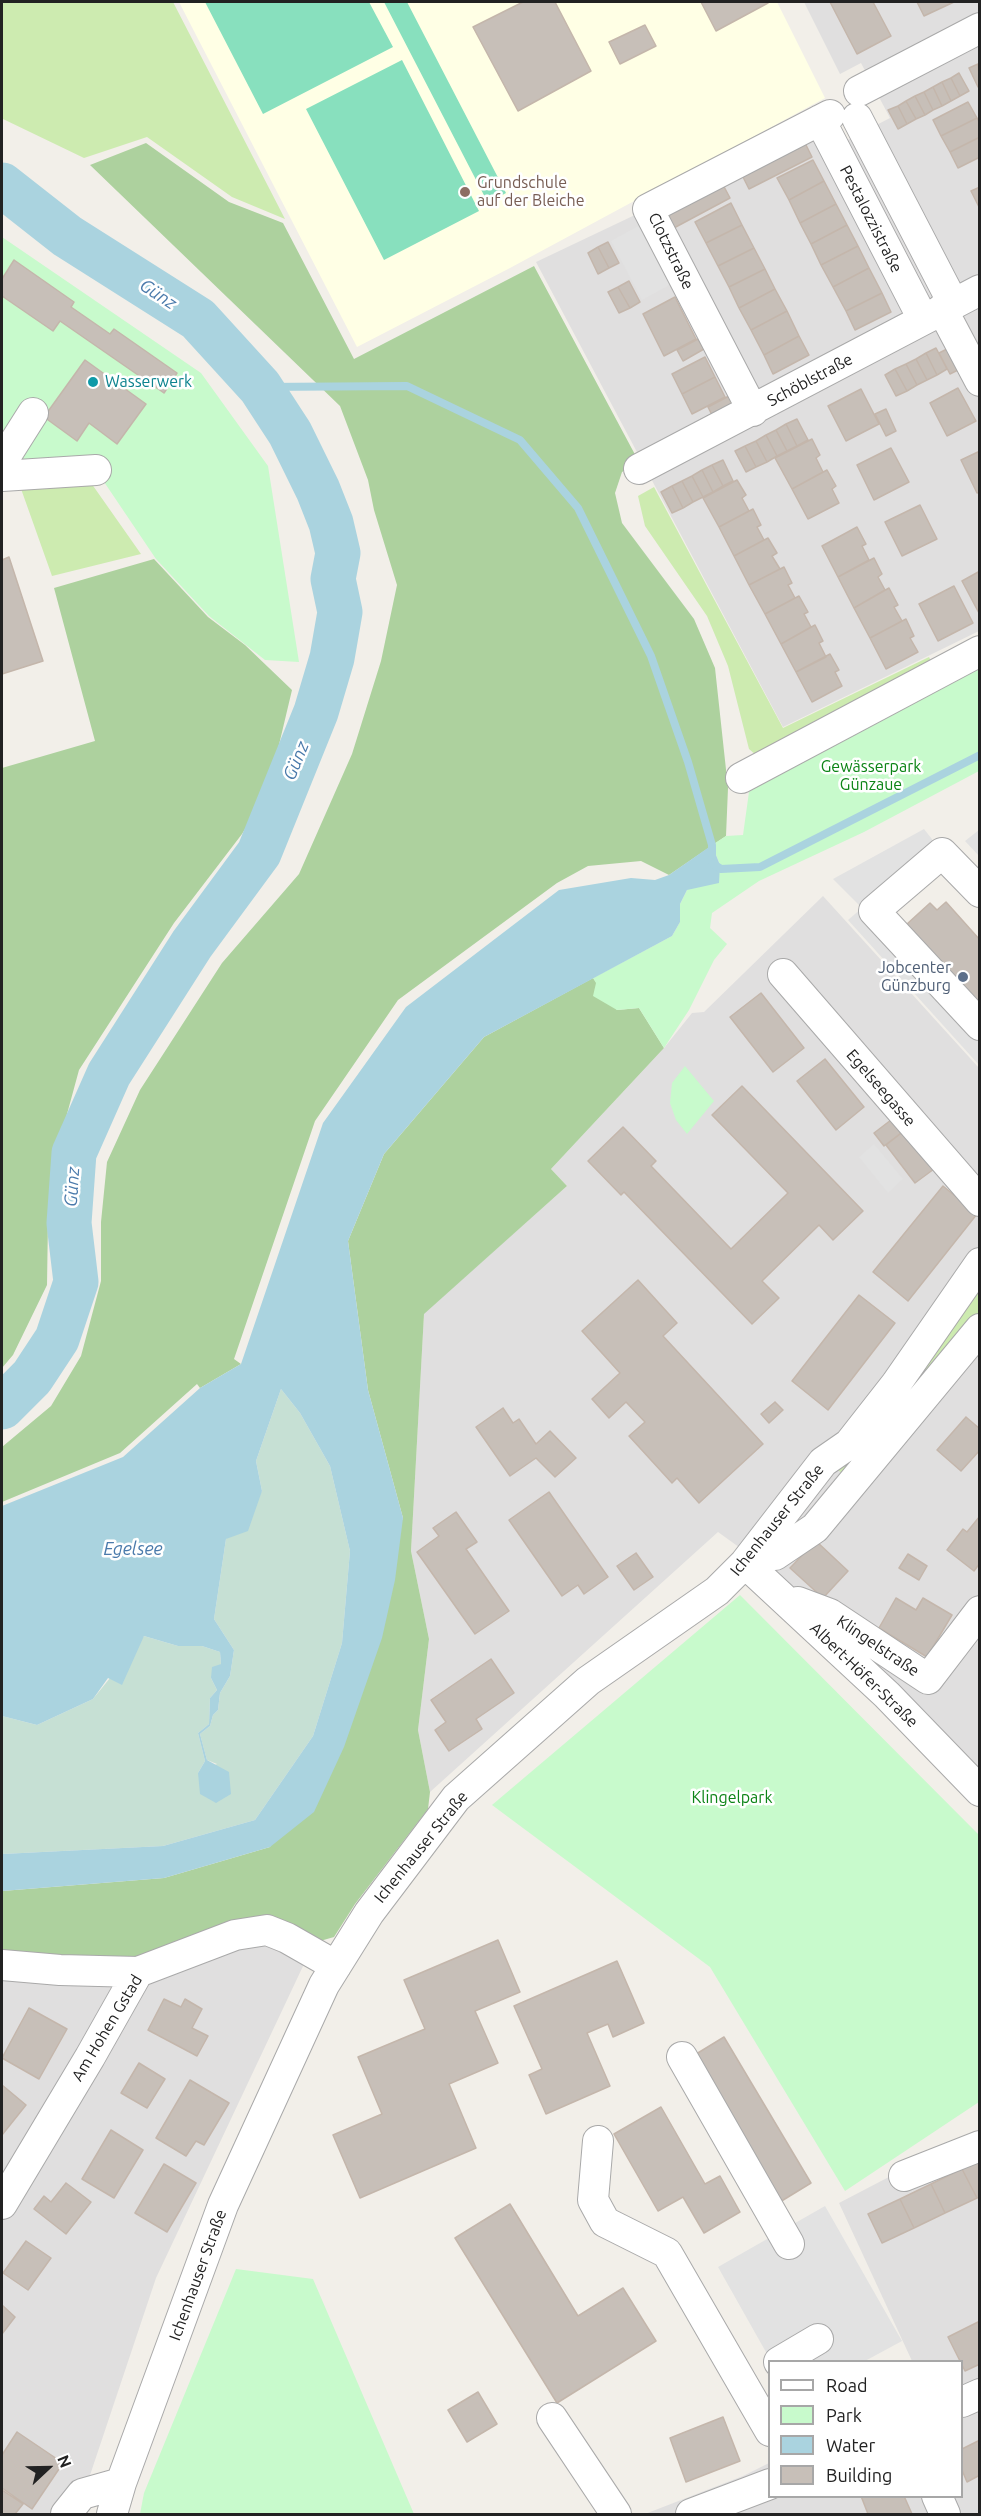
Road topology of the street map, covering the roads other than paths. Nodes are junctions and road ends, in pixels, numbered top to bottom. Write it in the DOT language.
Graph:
graph roads {
  1 [pos="980,28"];
  2 [pos="841,111"];
  3 [pos="950,305"];
  4 [pos="980,381"];
  5 [pos="753,411"];
  6 [pos="33,413"];
  7 [pos="2,462"];
  8 [pos="639,469"];
  9 [pos="96,470"];
  10 [pos="2,476"];
  11 [pos="980,651"];
  12 [pos="741,778"];
  13 [pos="980,892"];
  14 [pos="783,974"];
  15 [pos="980,1025"];
  16 [pos="980,1202"];
  17 [pos="980,1263"];
  18 [pos="980,1329"];
  19 [pos="752,1554"];
  20 [pos="782,1596"];
  21 [pos="980,1611"];
  22 [pos="980,1791"];
  23 [pos="2,1965"];
  24 [pos="336,1966"];
  25 [pos="138,1972"];
  26 [pos="682,2057"];
  27 [pos="598,2141"];
  28 [pos="980,2146"];
  29 [pos="904,2176"];
  30 [pos="2,2204"];
  31 [pos="789,2244"];
  32 [pos="818,2339"];
  33 [pos="780,2360"];
  34 [pos="768,2368"];
  35 [pos="742,2383"];
  36 [pos="980,2394"];
  37 [pos="963,2402"];
  38 [pos="552,2418"];
  39 [pos="768,2428"];
  40 [pos="121,2483"];
  41 [pos="768,2485"];
  42 [pos="938,2498"];
  43 [pos="66,2514"];
  44 [pos="112,2514"];
  45 [pos="122,2514"];
  46 [pos="616,2514"];
  47 [pos="691,2514"];
  48 [pos="945,2514"];
  1 -- 2 [label="street"];
  2 -- 3 [label="street, Pestalozzistraße"];
  2 -- 5 [label="street, Clotzstraße"];
  3 -- 4 [label="street, Pestalozzistraße"];
  3 -- 5 [label="street, Schöblstraße"];
  5 -- 8 [label="street, Schöblstraße"];
  6 -- 7 [label="street"];
  9 -- 10 [label="street"];
  11 -- 12 [label="street"];
  13 -- 15 [label="street"];
  14 -- 16 [label="street, Egelseegasse"];
  17 -- 19 [label="street, Ichenhauser Straße"];
  18 -- 19 [label="street"];
  19 -- 20 [label="street, Albert-Höfer-Straße"];
  19 -- 24 [label="street, Ichenhauser Straße"];
  20 -- 21 [label="street, Klingelstraße"];
  20 -- 22 [label="street, Albert-Höfer-Straße"];
  23 -- 25 [label="street"];
  24 -- 25 [label="street, Am Hohen Gstad"];
  24 -- 40 [label="street, Ichenhauser Straße"];
  25 -- 30 [label="street, Am Hohen Gstad"];
  26 -- 31 [label="street"];
  27 -- 35 [label="street"];
  28 -- 29 [label="street"];
  32 -- 33 [label="street"];
  34 -- 35 [label="street"];
  35 -- 39 [label="street"];
  36 -- 37 [label="street"];
  38 -- 46 [label="street"];
  40 -- 43 [label="street"];
  40 -- 44 [label="street, Ichenhauser Straße"];
  40 -- 45 [label="street, Ichenhauser Straße"];
  41 -- 47 [label="street"];
  42 -- 48 [label="street"];
}
